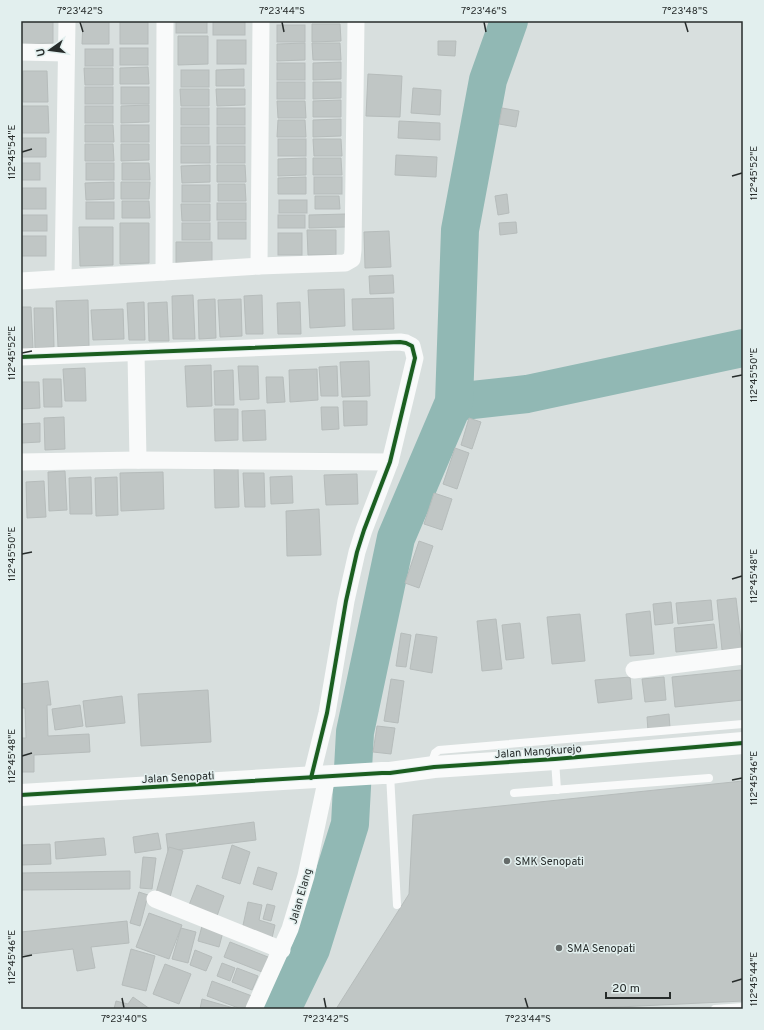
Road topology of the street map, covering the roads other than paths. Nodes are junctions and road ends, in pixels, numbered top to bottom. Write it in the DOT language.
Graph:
graph roads {
  1 [pos="67,21"];
  2 [pos="165,21"];
  3 [pos="261,21"];
  4 [pos="356,21"];
  5 [pos="21,52"];
  6 [pos="66,52"];
  7 [pos="259,266"];
  8 [pos="164,272"];
  9 [pos="63,278"];
  10 [pos="21,281"];
  11 [pos="136,353"];
  12 [pos="21,357"];
  13 [pos="138,460"];
  14 [pos="21,462"];
  15 [pos="390,462"];
  16 [pos="743,656"];
  17 [pos="634,670"];
  18 [pos="743,724"];
  19 [pos="635,743"];
  20 [pos="743,743"];
  21 [pos="529,752"];
  22 [pos="555,759"];
  23 [pos="386,773"];
  24 [pos="324,777"];
  25 [pos="709,778"];
  26 [pos="557,790"];
  27 [pos="514,793"];
  28 [pos="21,795"];
  29 [pos="155,899"];
  30 [pos="397,905"];
  31 [pos="282,950"];
  32 [pos="743,1007"];
  33 [pos="254,1009"];
  34 [pos="715,1009"];
  1 -- 6 [label="street"];
  2 -- 8 [label="street"];
  3 -- 7 [label="street"];
  4 -- 7 [label="street"];
  5 -- 6 [label="street"];
  6 -- 9 [label="street"];
  7 -- 8 [label="street"];
  8 -- 9 [label="street"];
  9 -- 10 [label="street"];
  11 -- 12 [label="street, Jalan Elang"];
  11 -- 13 [label="street"];
  11 -- 15 [label="street, Jalan Elang"];
  13 -- 14 [label="street"];
  13 -- 15 [label="street"];
  15 -- 24 [label="street, Jalan Elang"];
  16 -- 17 [label="street"];
  18 -- 19 [label="lane"];
  19 -- 20 [label="street, Jalan Mangkurejo"];
  19 -- 21 [label="lane"];
  19 -- 22 [label="street, Jalan Mangkurejo"];
  21 -- 22 [label="street, Jalan Mangkurejo"];
  21 -- 23 [label="street, Jalan Mangkurejo"];
  22 -- 26 [label="lane"];
  23 -- 24 [label="street, Jalan Mangkurejo"];
  23 -- 30 [label="lane"];
  24 -- 28 [label="street, Jalan Senopati"];
  24 -- 31 [label="street, Jalan Elang"];
  25 -- 26 [label="lane"];
  26 -- 27 [label="lane"];
  29 -- 31 [label="street"];
  31 -- 33 [label="street, Jalan Elang"];
  32 -- 34 [label="lane"];
}
